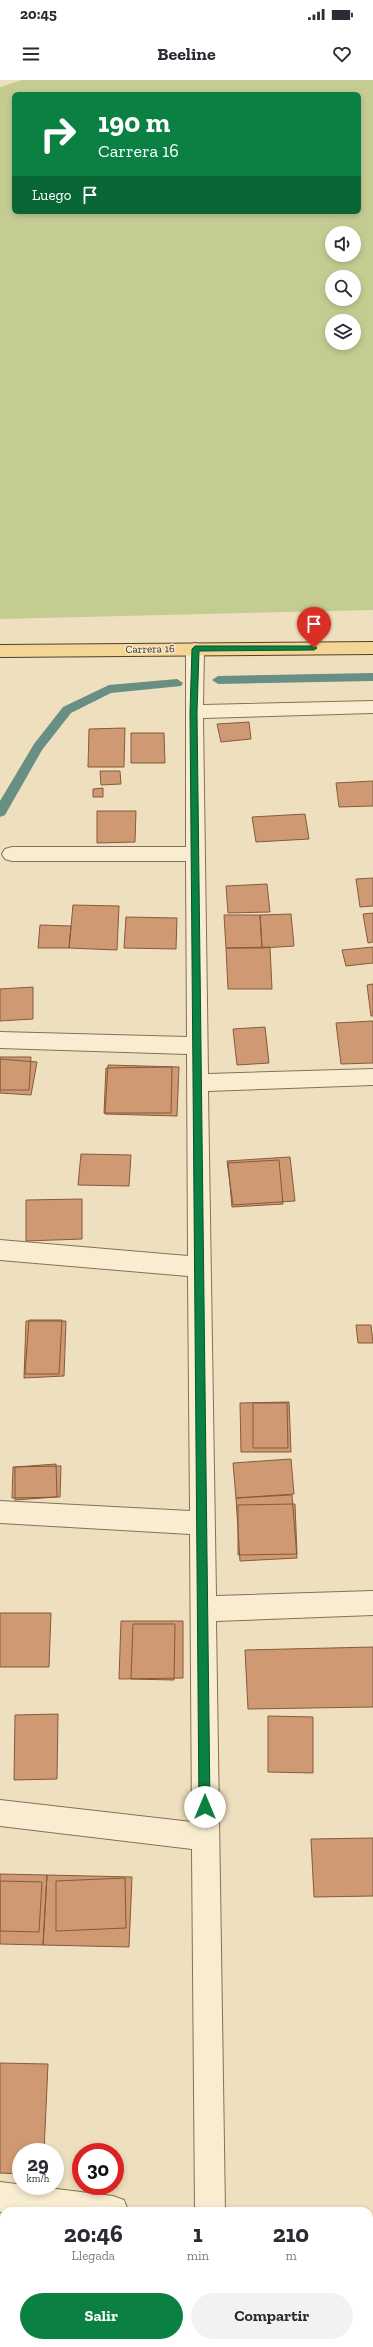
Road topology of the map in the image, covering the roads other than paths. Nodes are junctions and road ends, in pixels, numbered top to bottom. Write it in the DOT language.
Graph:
graph roads {
  1 [pos="373,648"];
  2 [pos="195,649"];
  3 [pos="0,651"];
  4 [pos="373,707"];
  5 [pos="194,712"];
  6 [pos="12,854"];
  7 [pos="195,854"];
  8 [pos="0,1040"];
  9 [pos="197,1046"];
  10 [pos="373,1077"];
  11 [pos="198,1083"];
  12 [pos="0,1250"];
  13 [pos="200,1267"];
  14 [pos="0,1512"];
  15 [pos="203,1524"];
  16 [pos="373,1603"];
  17 [pos="203,1609"];
  18 [pos="0,1813"];
  19 [pos="205,1838"];
  20 [pos="0,2197"];
  21 [pos="81,2207"];
  22 [pos="210,2207"];
  1 -- 2 [label="main road, Carrera 16"];
  2 -- 3 [label="main road, Carrera 16"];
  2 -- 5 [label="street"];
  4 -- 5 [label="street"];
  5 -- 7 [label="street"];
  6 -- 7 [label="street"];
  7 -- 9 [label="street"];
  8 -- 9 [label="street"];
  9 -- 11 [label="street"];
  10 -- 11 [label="street"];
  11 -- 13 [label="street"];
  12 -- 13 [label="street"];
  13 -- 15 [label="street"];
  14 -- 15 [label="street"];
  15 -- 17 [label="street"];
  16 -- 17 [label="street"];
  17 -- 19 [label="street"];
  18 -- 19 [label="street"];
  19 -- 22 [label="street"];
  20 -- 21 [label="street"];
}
